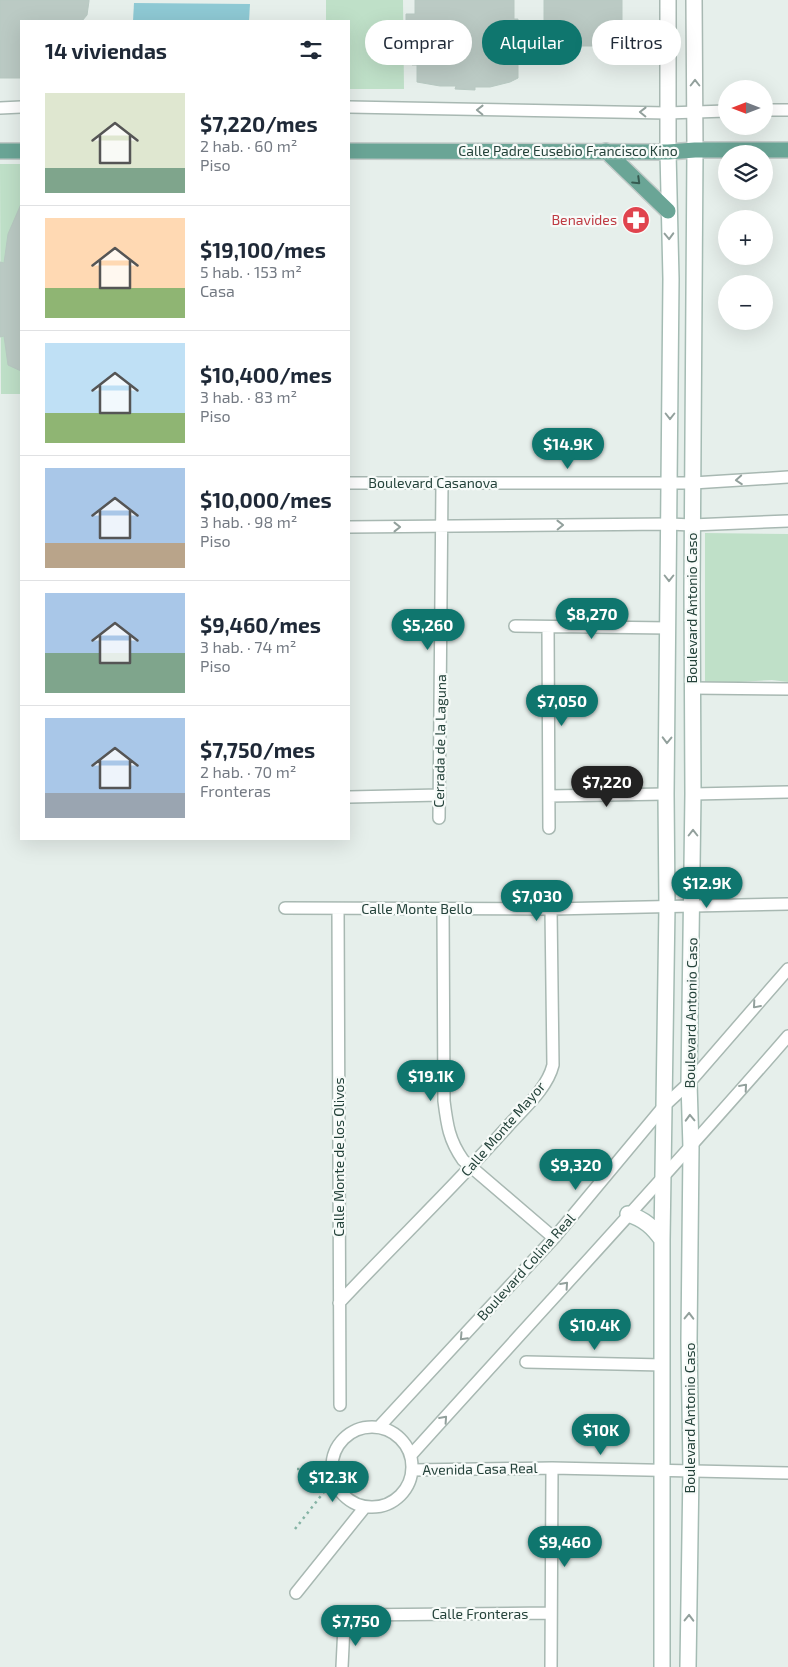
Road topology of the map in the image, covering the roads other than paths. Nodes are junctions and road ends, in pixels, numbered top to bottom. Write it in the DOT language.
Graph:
graph roads {
  1 [pos="668,0"];
  2 [pos="694,0"];
  3 [pos="20,107"];
  4 [pos="0,108"];
  5 [pos="350,108"];
  6 [pos="773,110"];
  7 [pos="788,110"];
  8 [pos="718,111"];
  9 [pos="667,112"];
  10 [pos="695,112"];
  11 [pos="695,150"];
  12 [pos="788,150"];
  13 [pos="0,151"];
  14 [pos="20,151"];
  15 [pos="350,151"];
  16 [pos="606,151"];
  17 [pos="668,152"];
  18 [pos="668,210"];
  19 [pos="671,279"];
  20 [pos="695,279"];
  21 [pos="694,378"];
  22 [pos="670,380"];
  23 [pos="788,477"];
  24 [pos="670,482"];
  25 [pos="693,482"];
  26 [pos="350,483"];
  27 [pos="442,484"];
  28 [pos="788,521"];
  29 [pos="669,524"];
  30 [pos="692,525"];
  31 [pos="442,526"];
  32 [pos="350,527"];
  33 [pos="515,626"];
  34 [pos="548,627"];
  35 [pos="669,628"];
  36 [pos="692,688"];
  37 [pos="788,689"];
  38 [pos="788,792"];
  39 [pos="666,794"];
  40 [pos="693,794"];
  41 [pos="440,796"];
  42 [pos="549,796"];
  43 [pos="350,797"];
  44 [pos="439,818"];
  45 [pos="549,828"];
  46 [pos="788,904"];
  47 [pos="667,906"];
  48 [pos="692,907"];
  49 [pos="285,908"];
  50 [pos="338,908"];
  51 [pos="443,909"];
  52 [pos="551,909"];
  53 [pos="788,969"];
  54 [pos="788,1036"];
  55 [pos="689,1083"];
  56 [pos="664,1106"];
  57 [pos="691,1148"];
  58 [pos="471,1167"];
  59 [pos="663,1177"];
  60 [pos="628,1214"];
  61 [pos="554,1238"];
  62 [pos="662,1240"];
  63 [pos="339,1302"];
  64 [pos="526,1362"];
  65 [pos="663,1365"];
  66 [pos="340,1405"];
  67 [pos="379,1426"];
  68 [pos="411,1455"];
  69 [pos="552,1468"];
  70 [pos="413,1470"];
  71 [pos="662,1470"];
  72 [pos="691,1470"];
  73 [pos="788,1473"];
  74 [pos="364,1506"];
  75 [pos="296,1593"];
  76 [pos="551,1613"];
  77 [pos="342,1667"];
  78 [pos="551,1667"];
  79 [pos="662,1667"];
  80 [pos="688,1667"];
  1 -- 9 [label="main road, Boulevard Antonio Caso"];
  10 -- 2 [label="main road, Boulevard Antonio Caso, one-way"];
  3 -- 4 [label="street"];
  9 -- 5 [label="street, one-way"];
  6 -- 7 [label="street"];
  8 -- 10 [label="street"];
  9 -- 10 [label="street"];
  9 -- 17 [label="main road, Boulevard Antonio Caso"];
  10 -- 11 [label="main road, Boulevard Antonio Caso"];
  11 -- 12 [label="main road, Calle Padre Eusebio Francisco Kino"];
  11 -- 17 [label="main road, Calle Padre Eusebio Francisco Kino"];
  11 -- 20 [label="main road, Boulevard Antonio Caso"];
  13 -- 14 [label="main road"];
  15 -- 16 [label="main road, Calle Padre Eusebio Francisco Kino"];
  16 -- 17 [label="main road, Calle Padre Eusebio Francisco Kino"];
  16 -- 18 [label="main road, one-way"];
  17 -- 18 [label="main road, Boulevard Antonio Caso"];
  18 -- 19 [label="main road, Boulevard Antonio Caso, one-way"];
  19 -- 20 [label="main road"];
  19 -- 22 [label="main road, Boulevard Antonio Caso"];
  20 -- 21 [label="main road, Boulevard Antonio Caso"];
  21 -- 22 [label="main road"];
  21 -- 25 [label="main road, Boulevard Antonio Caso"];
  22 -- 24 [label="main road, Boulevard Antonio Caso, one-way"];
  23 -- 25 [label="street, Boulevard Casanova, one-way"];
  24 -- 25 [label="street, Boulevard Casanova"];
  24 -- 27 [label="street, Boulevard Casanova"];
  24 -- 29 [label="main road, Boulevard Antonio Caso"];
  25 -- 30 [label="main road, Boulevard Antonio Caso"];
  26 -- 27 [label="street, Boulevard Casanova"];
  27 -- 31 [label="street, Cerrada de la Laguna"];
  28 -- 30 [label="street"];
  29 -- 30 [label="street"];
  31 -- 29 [label="street, one-way"];
  29 -- 35 [label="main road, Boulevard Antonio Caso, one-way"];
  30 -- 36 [label="main road, Boulevard Antonio Caso"];
  32 -- 31 [label="street, one-way"];
  31 -- 41 [label="street, Cerrada de la Laguna"];
  33 -- 34 [label="street"];
  34 -- 35 [label="street"];
  34 -- 42 [label="street"];
  35 -- 39 [label="main road, Boulevard Antonio Caso, one-way"];
  36 -- 37 [label="street"];
  36 -- 40 [label="main road, Boulevard Antonio Caso"];
  38 -- 40 [label="street"];
  39 -- 42 [label="street"];
  39 -- 47 [label="main road, Boulevard Antonio Caso"];
  48 -- 40 [label="main road, Boulevard Antonio Caso, one-way"];
  41 -- 43 [label="street"];
  41 -- 44 [label="street, Cerrada de la Laguna"];
  42 -- 45 [label="street"];
  46 -- 48 [label="street, Calle Monte Bello"];
  47 -- 48 [label="street, Calle Monte Bello"];
  47 -- 52 [label="street, Calle Monte Bello"];
  47 -- 56 [label="main road, Boulevard Antonio Caso"];
  48 -- 55 [label="main road, Boulevard Antonio Caso"];
  49 -- 50 [label="street, Calle Monte Bello"];
  50 -- 51 [label="street, Calle Monte Bello"];
  50 -- 63 [label="street, Calle Monte de los Olivos"];
  51 -- 52 [label="street, Calle Monte Bello"];
  51 -- 58 [label="street"];
  52 -- 58 [label="street, Calle Monte Mayor"];
  53 -- 55 [label="street, Boulevard Colina Real, one-way"];
  57 -- 54 [label="street, one-way"];
  55 -- 56 [label="street, Boulevard Colina Real"];
  57 -- 55 [label="main road, Boulevard Antonio Caso, one-way"];
  56 -- 59 [label="main road, Boulevard Antonio Caso"];
  56 -- 61 [label="street, Boulevard Colina Real"];
  57 -- 59 [label="street"];
  72 -- 57 [label="main road, Boulevard Antonio Caso, one-way"];
  58 -- 61 [label="street"];
  58 -- 63 [label="street, Calle Monte Mayor"];
  59 -- 60 [label="street"];
  59 -- 62 [label="main road, Boulevard Antonio Caso"];
  60 -- 62 [label="main road"];
  68 -- 60 [label="street, one-way"];
  61 -- 67 [label="street, Boulevard Colina Real, one-way"];
  62 -- 65 [label="main road, Boulevard Antonio Caso"];
  63 -- 66 [label="street, Calle Monte de los Olivos"];
  64 -- 65 [label="street"];
  65 -- 71 [label="main road, Boulevard Antonio Caso"];
  67 -- 68 [label="street"];
  67 -- 74 [label="street"];
  68 -- 70 [label="street"];
  69 -- 70 [label="street, Avenida Casa Real"];
  69 -- 71 [label="street, Avenida Casa Real"];
  69 -- 76 [label="street"];
  70 -- 74 [label="street"];
  71 -- 72 [label="street, Avenida Casa Real"];
  71 -- 79 [label="main road, Boulevard Antonio Caso"];
  72 -- 73 [label="street, Avenida Casa Real"];
  80 -- 72 [label="main road, Boulevard Antonio Caso, one-way"];
  74 -- 75 [label="street"];
  76 -- 77 [label="street, Calle Fronteras"];
  76 -- 78 [label="street"];
}
